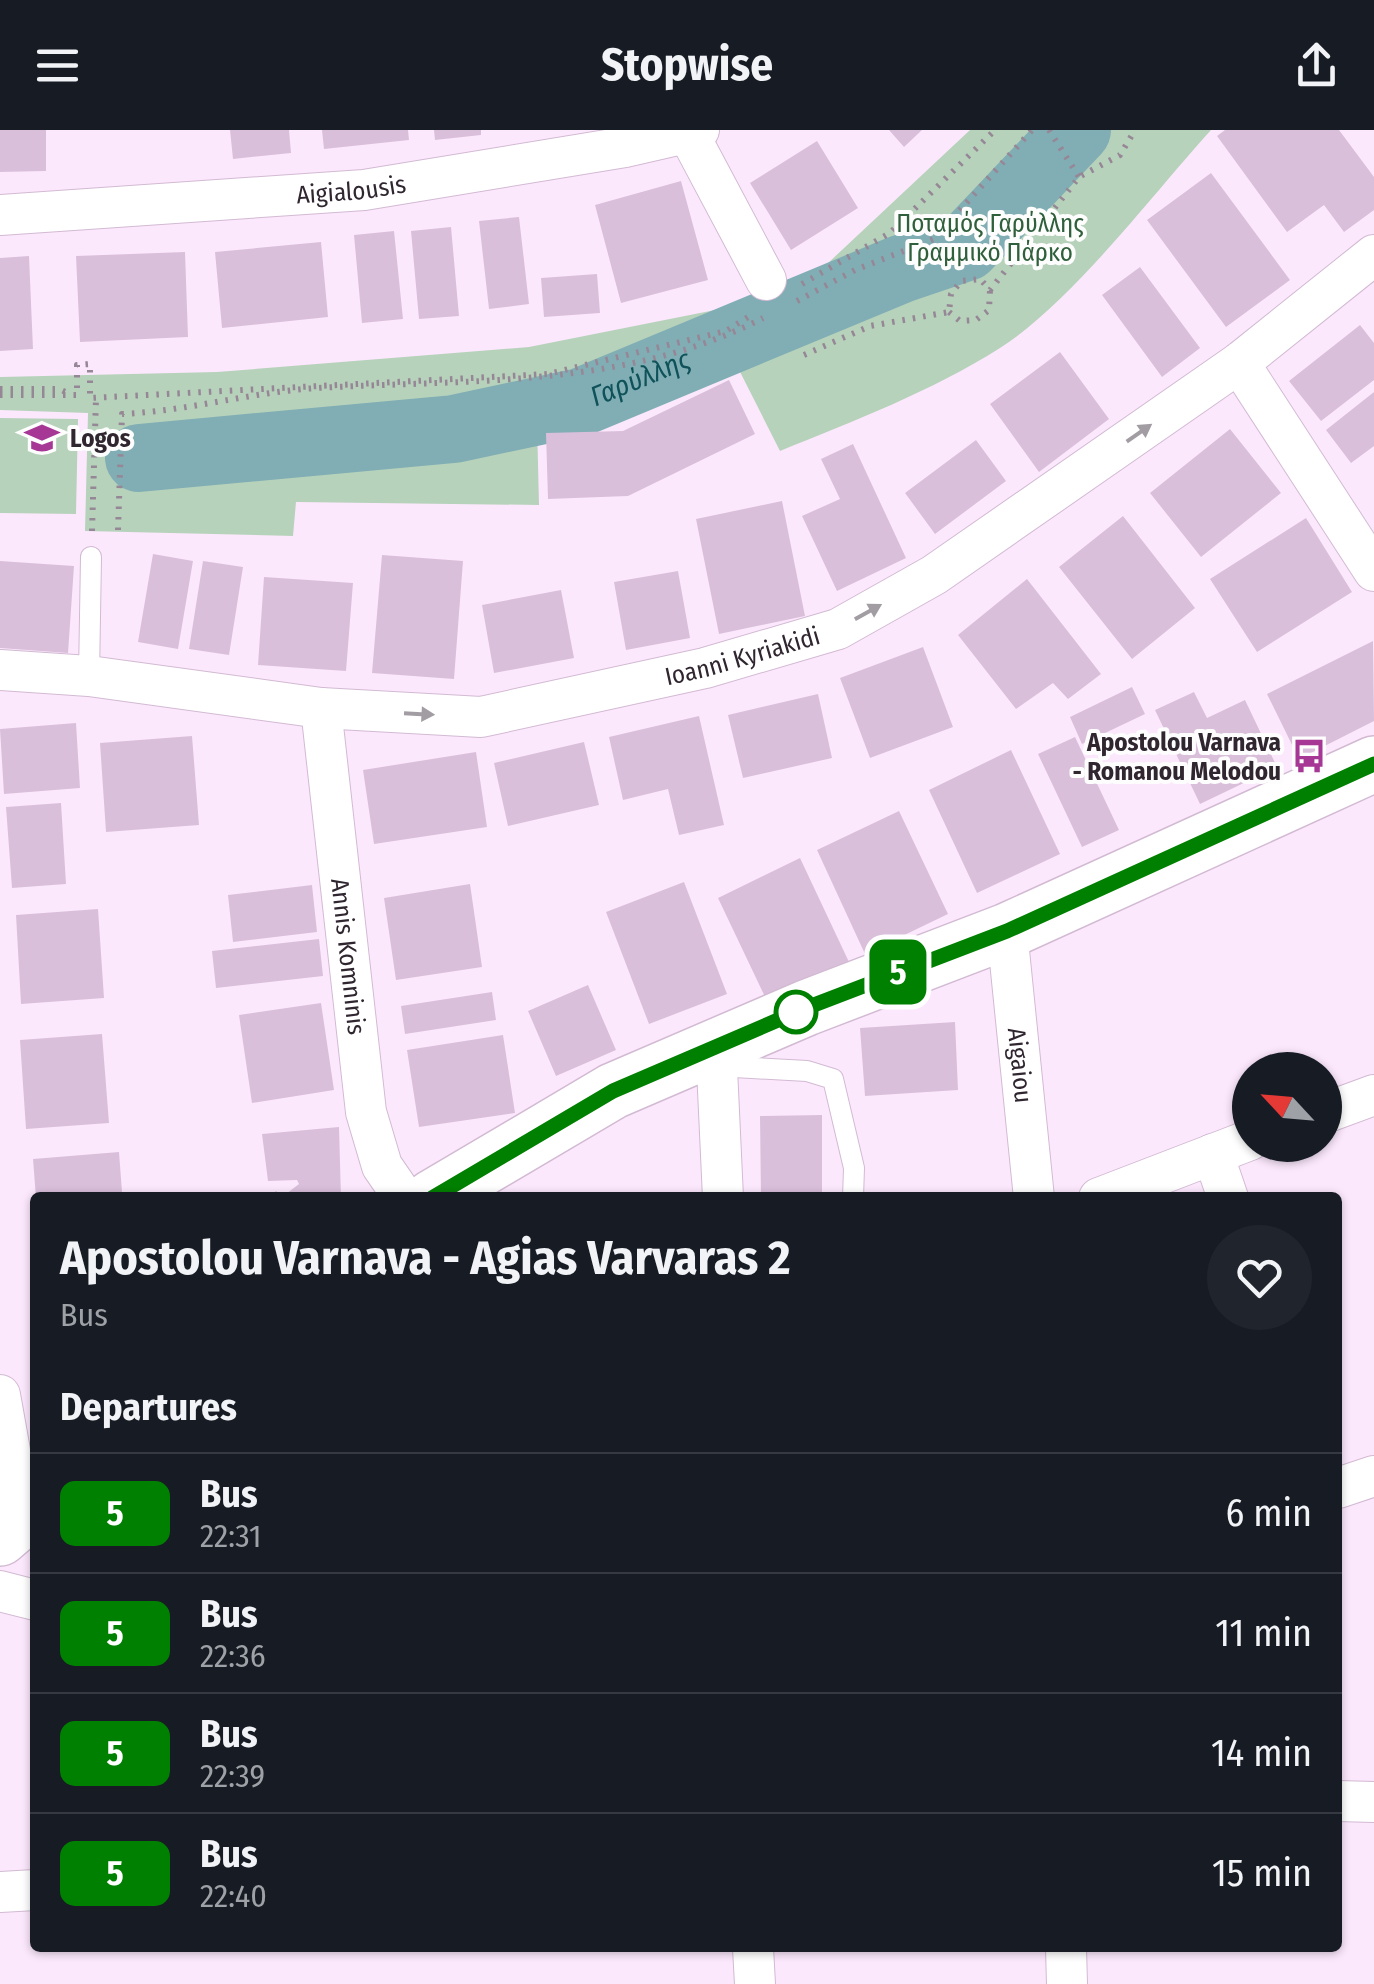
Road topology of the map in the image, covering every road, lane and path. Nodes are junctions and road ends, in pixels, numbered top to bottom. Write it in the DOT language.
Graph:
graph roads {
  1 [pos="995,130"];
  2 [pos="1032,130"];
  3 [pos="1048,130"];
  4 [pos="1135,130"];
  5 [pos="694,132"];
  6 [pos="1079,177"];
  7 [pos="0,215"];
  8 [pos="1374,256"];
  9 [pos="990,290"];
  10 [pos="772,294"];
  11 [pos="949,312"];
  12 [pos="804,355"];
  13 [pos="1239,363"];
  14 [pos="0,392"];
  15 [pos="96,398"];
  16 [pos="122,398"];
  17 [pos="122,415"];
  18 [pos="92,529"];
  19 [pos="118,530"];
  20 [pos="91,557"];
  21 [pos="1374,571"];
  22 [pos="0,670"];
  23 [pos="88,676"];
  24 [pos="321,708"];
  25 [pos="1374,764"];
  26 [pos="1007,931"];
  27 [pos="716,1056"];
  28 [pos="1374,1095"];
  29 [pos="1342,1107"];
  30 [pos="1232,1147"];
  31 [pos="1212,1154"];
  32 [pos="400,1192"];
  33 [pos="442,1192"];
  34 [pos="723,1192"];
  35 [pos="853,1192"];
  36 [pos="1033,1192"];
  37 [pos="1114,1192"];
  38 [pos="1226,1192"];
  39 [pos="0,1395"];
  40 [pos="1374,1476"];
  41 [pos="1342,1487"];
  42 [pos="19,1522"];
  43 [pos="0,1591"];
  44 [pos="30,1599"];
  45 [pos="1342,1801"];
  46 [pos="1374,1802"];
  47 [pos="30,1890"];
  48 [pos="0,1892"];
  49 [pos="753,1952"];
  50 [pos="1066,1952"];
  51 [pos="755,1984"];
  52 [pos="1067,1984"];
  1 -- 10 [label="path"];
  2 -- 17 [label="path"];
  3 -- 6 [label="path"];
  4 -- 6 [label="path"];
  5 -- 7 [label="street, Aigialousis"];
  5 -- 10 [label="street"];
  6 -- 9 [label="path"];
  8 -- 13 [label="street, Ioanni Kyriakidi"];
  9 -- 11 [label="path"];
  9 -- 11 [label="path"];
  10 -- 16 [label="path"];
  11 -- 12 [label="path"];
  13 -- 21 [label="street"];
  24 -- 13 [label="street, Ioanni Kyriakidi, one-way"];
  14 -- 15 [label="path"];
  15 -- 16 [label="path"];
  15 -- 18 [label="path"];
  16 -- 17 [label="path"];
  17 -- 19 [label="path"];
  20 -- 23 [label="lane"];
  22 -- 23 [label="street, Ioanni Kyriakidi"];
  23 -- 24 [label="street, Ioanni Kyriakidi"];
  24 -- 32 [label="street, Annis Komninis"];
  25 -- 26 [label="main road"];
  26 -- 27 [label="main road"];
  26 -- 36 [label="street, Aigaiou"];
  27 -- 33 [label="main road"];
  27 -- 34 [label="street"];
  27 -- 35 [label="lane"];
  28 -- 29 [label="street"];
  30 -- 31 [label="street"];
  31 -- 37 [label="street"];
  31 -- 38 [label="street"];
  39 -- 42 [label="street"];
  40 -- 41 [label="street"];
  43 -- 44 [label="street"];
  45 -- 46 [label="street"];
  47 -- 48 [label="street"];
  49 -- 51 [label="street"];
  50 -- 52 [label="street"];
}
